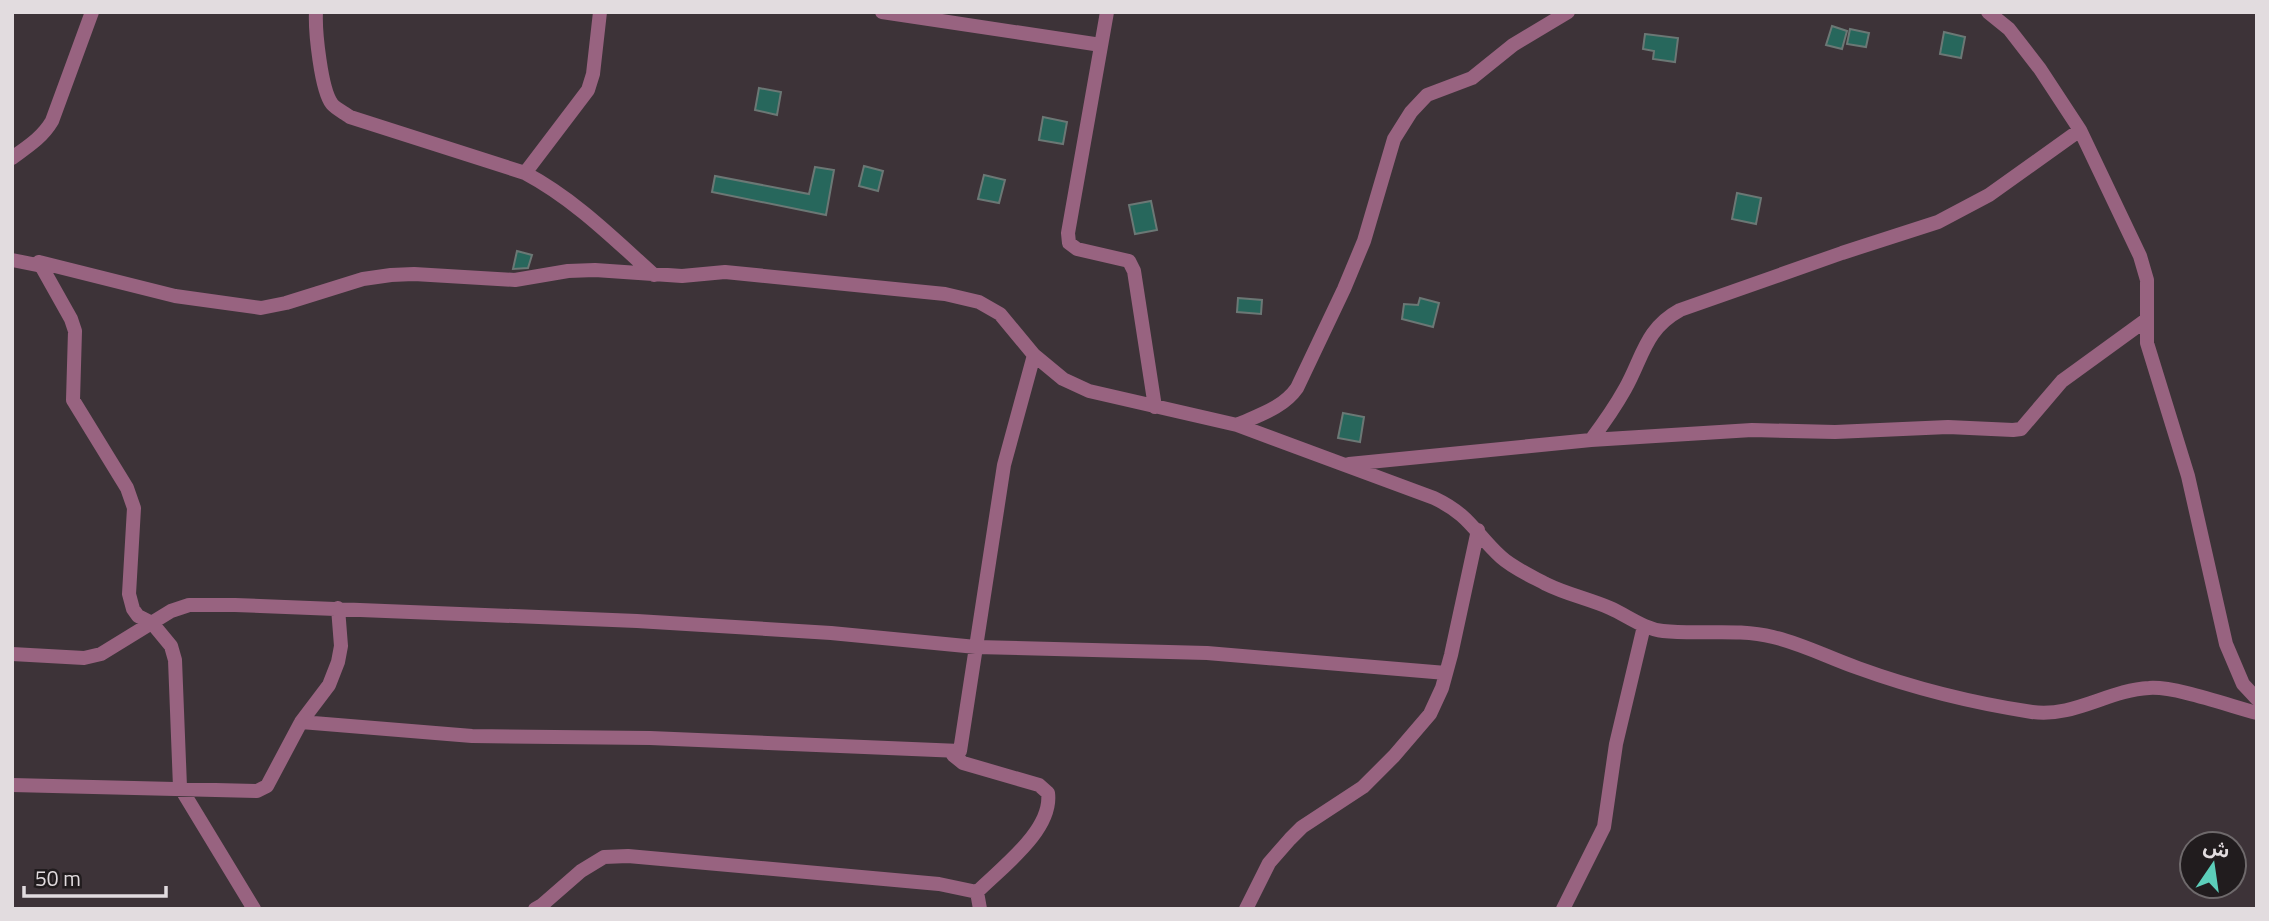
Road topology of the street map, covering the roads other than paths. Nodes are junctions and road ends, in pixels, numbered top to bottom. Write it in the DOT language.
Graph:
graph roads {
  1 [pos="92,12"];
  2 [pos="316,12"];
  3 [pos="600,12"];
  4 [pos="882,12"];
  5 [pos="1107,12"];
  6 [pos="1568,12"];
  7 [pos="1989,12"];
  8 [pos="1101,45"];
  9 [pos="2080,130"];
  10 [pos="12,158"];
  11 [pos="525,173"];
  12 [pos="12,255"];
  13 [pos="12,260"];
  14 [pos="38,264"];
  15 [pos="654,275"];
  16 [pos="2146,320"];
  17 [pos="1034,355"];
  18 [pos="1155,407"];
  19 [pos="1237,425"];
  20 [pos="1591,440"];
  21 [pos="1345,464"];
  22 [pos="1478,530"];
  23 [pos="338,608"];
  24 [pos="152,623"];
  25 [pos="1643,626"];
  26 [pos="976,647"];
  27 [pos="12,654"];
  28 [pos="1446,673"];
  29 [pos="2257,699"];
  30 [pos="2257,713"];
  31 [pos="301,722"];
  32 [pos="960,751"];
  33 [pos="12,785"];
  34 [pos="180,787"];
  35 [pos="977,892"];
  36 [pos="254,909"];
  37 [pos="535,909"];
  38 [pos="980,909"];
  39 [pos="1247,909"];
  40 [pos="1563,909"];
  1 -- 10 [label="street"];
  2 -- 11 [label="street"];
  3 -- 11 [label="street"];
  4 -- 8 [label="street"];
  5 -- 8 [label="street"];
  6 -- 19 [label="street"];
  7 -- 9 [label="street"];
  8 -- 18 [label="street"];
  9 -- 16 [label="street"];
  9 -- 20 [label="street"];
  11 -- 15 [label="street"];
  12 -- 14 [label="street"];
  13 -- 14 [label="street"];
  14 -- 15 [label="street"];
  14 -- 24 [label="street"];
  15 -- 17 [label="street"];
  16 -- 20 [label="street"];
  16 -- 29 [label="street"];
  17 -- 18 [label="street"];
  17 -- 26 [label="street"];
  18 -- 19 [label="street"];
  19 -- 21 [label="street"];
  20 -- 21 [label="street"];
  21 -- 22 [label="street"];
  22 -- 25 [label="street"];
  22 -- 28 [label="street"];
  23 -- 24 [label="street"];
  23 -- 26 [label="street"];
  23 -- 31 [label="street"];
  24 -- 27 [label="street"];
  24 -- 34 [label="street"];
  25 -- 30 [label="street"];
  25 -- 40 [label="street"];
  26 -- 28 [label="street"];
  26 -- 32 [label="street"];
  28 -- 39 [label="street"];
  31 -- 32 [label="street"];
  31 -- 34 [label="street"];
  32 -- 35 [label="street"];
  33 -- 34 [label="street"];
  34 -- 36 [label="street"];
  35 -- 37 [label="street"];
  35 -- 38 [label="street"];
}
